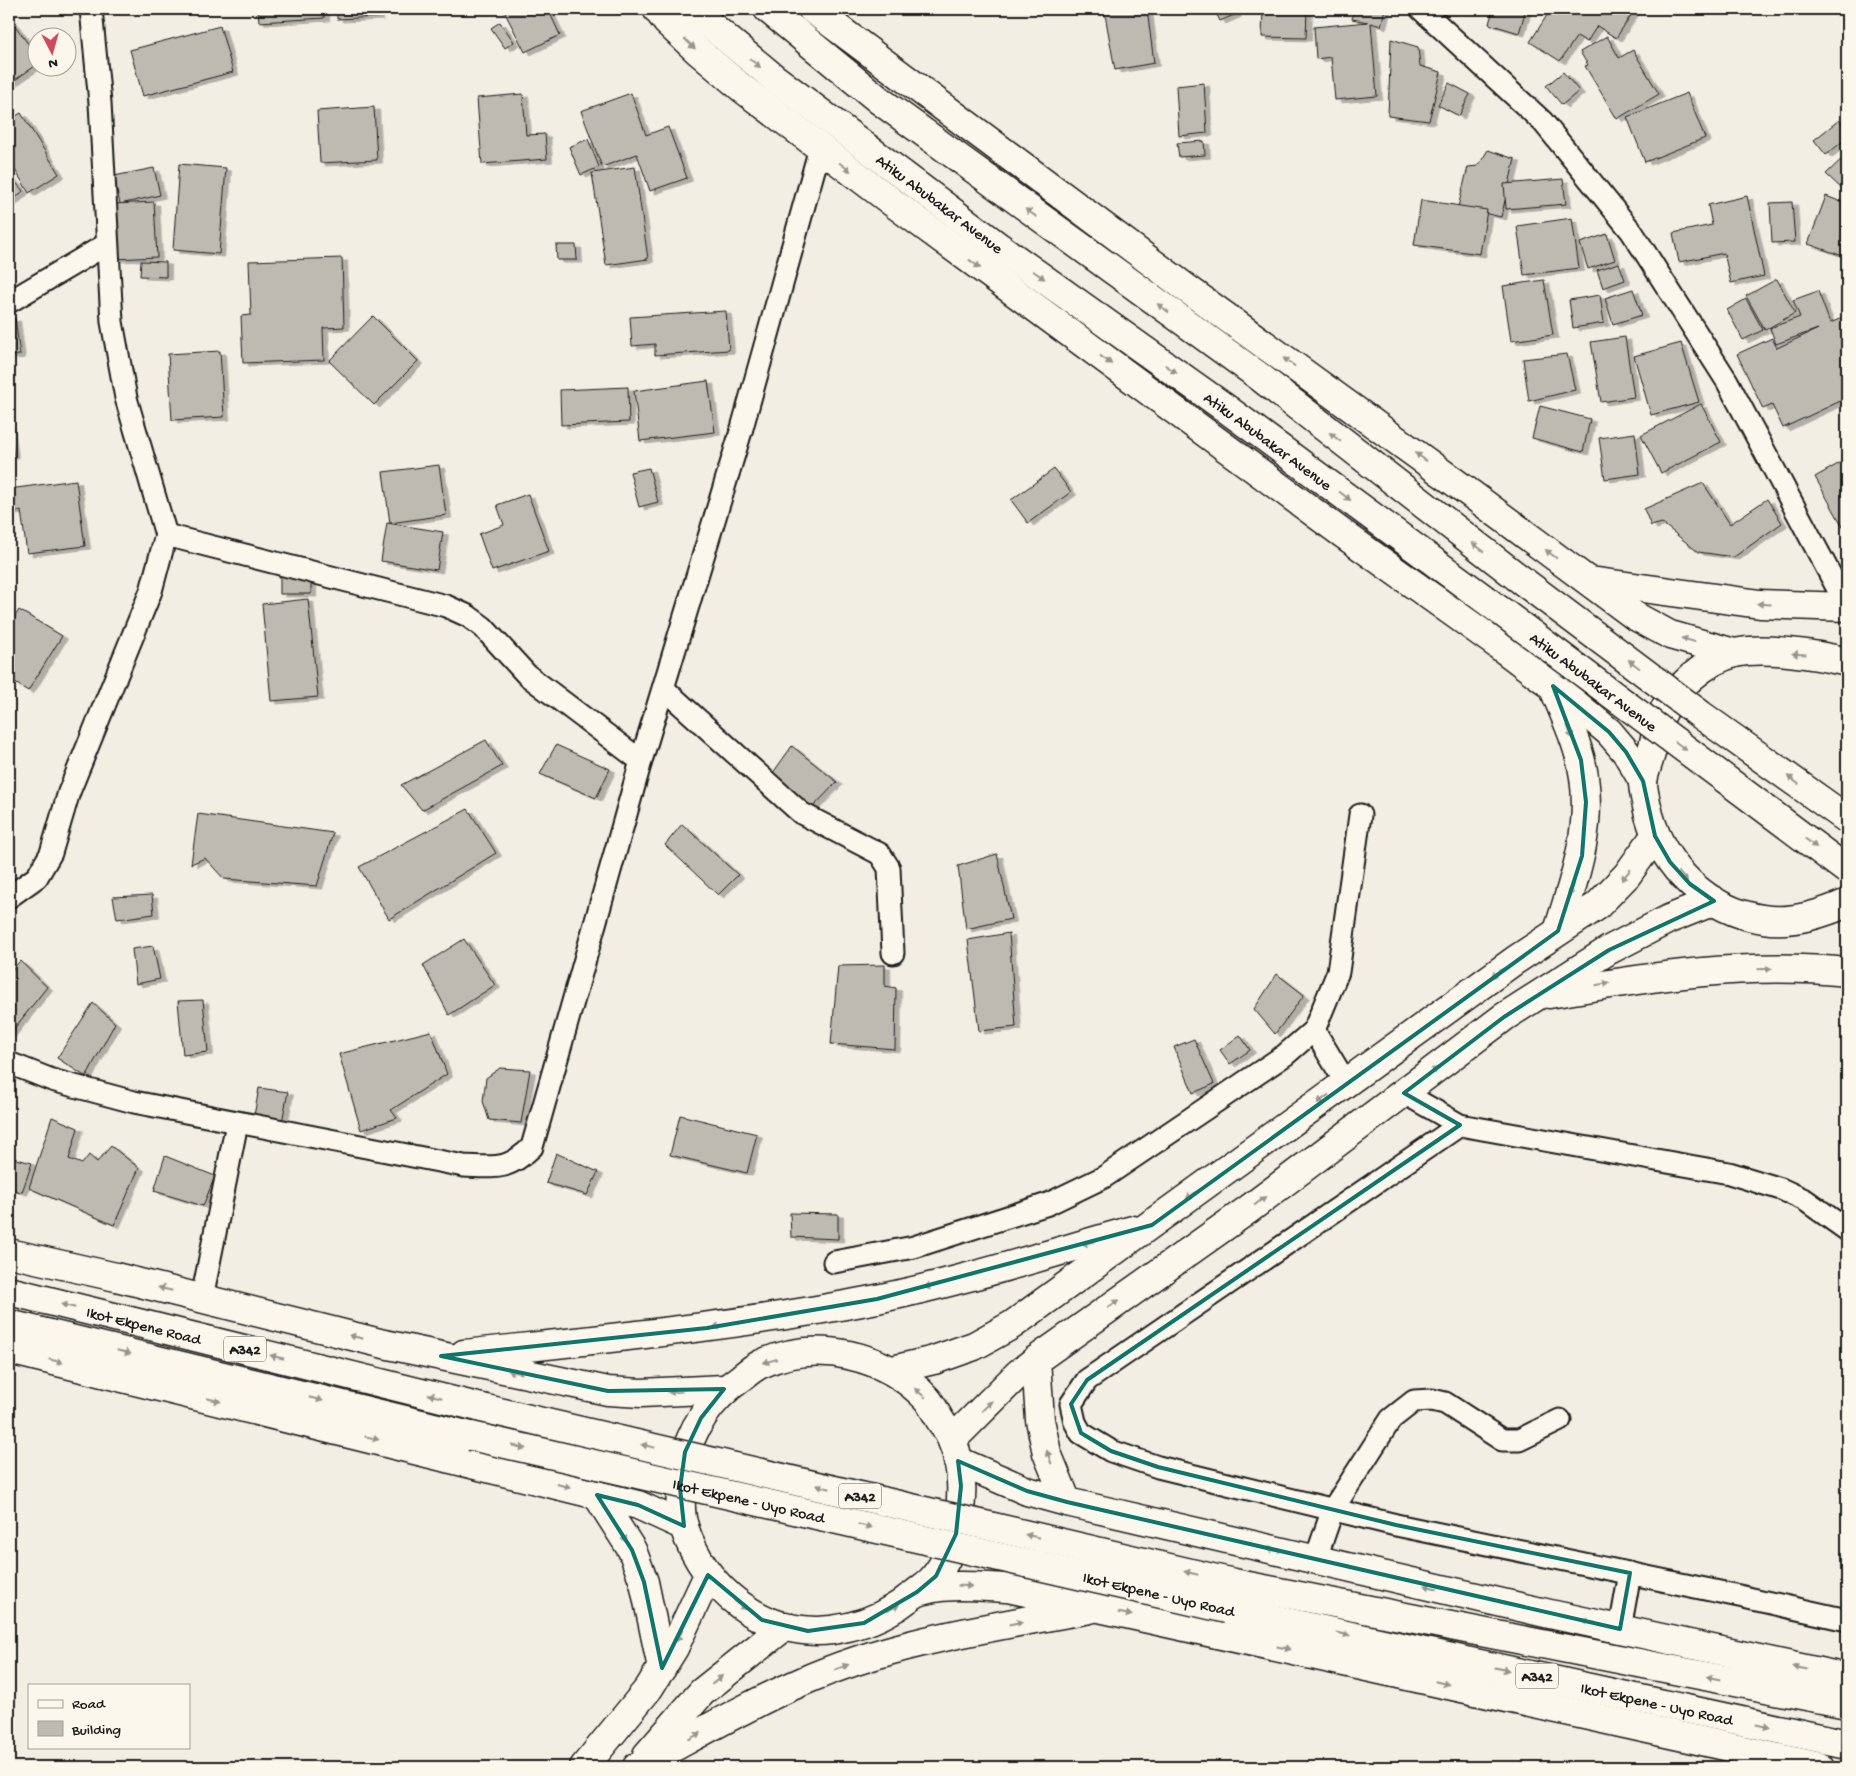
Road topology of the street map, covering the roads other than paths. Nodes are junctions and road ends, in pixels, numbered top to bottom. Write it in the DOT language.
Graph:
graph roads {
  1 [pos="91,9"];
  2 [pos="657,9"];
  3 [pos="691,9"];
  4 [pos="768,9"];
  5 [pos="812,9"];
  6 [pos="1421,9"];
  7 [pos="820,148"];
  8 [pos="107,244"];
  9 [pos="9,302"];
  10 [pos="166,535"];
  11 [pos="1587,581"];
  12 [pos="1847,607"];
  13 [pos="1734,653"];
  14 [pos="1847,662"];
  15 [pos="1553,686"];
  16 [pos="664,689"];
  17 [pos="641,761"];
  18 [pos="1643,781"];
  19 [pos="1360,815"];
  20 [pos="1847,819"];
  21 [pos="1655,836"];
  22 [pos="1847,870"];
  23 [pos="9,897"];
  24 [pos="1714,901"];
  25 [pos="1847,903"];
  26 [pos="1803,918"];
  27 [pos="1847,922"];
  28 [pos="1558,931"];
  29 [pos="894,953"];
  30 [pos="1847,972"];
  31 [pos="1538,996"];
  32 [pos="1314,1030"];
  33 [pos="9,1063"];
  34 [pos="1346,1082"];
  35 [pos="1404,1093"];
  36 [pos="238,1122"];
  37 [pos="1460,1125"];
  38 [pos="1152,1225"];
  39 [pos="1847,1230"];
  40 [pos="9,1253"];
  41 [pos="834,1262"];
  42 [pos="9,1291"];
  43 [pos="202,1298"];
  44 [pos="9,1324"];
  45 [pos="9,1350"];
  46 [pos="441,1356"];
  47 [pos="1036,1360"];
  48 [pos="892,1370"];
  49 [pos="724,1389"];
  50 [pos="482,1408"];
  51 [pos="1560,1420"];
  52 [pos="471,1436"];
  53 [pos="955,1451"];
  54 [pos="597,1494"];
  55 [pos="1067,1502"];
  56 [pos="1333,1509"];
  57 [pos="684,1526"];
  58 [pos="1316,1561"];
  59 [pos="1630,1573"];
  60 [pos="708,1575"];
  61 [pos="917,1592"];
  62 [pos="1098,1607"];
  63 [pos="1847,1620"];
  64 [pos="785,1626"];
  65 [pos="1620,1629"];
  66 [pos="662,1668"];
  67 [pos="1847,1678"];
  68 [pos="1847,1704"];
  69 [pos="1847,1744"];
  70 [pos="1757,1760"];
  71 [pos="584,1767"];
  72 [pos="637,1767"];
  73 [pos="1820,1767"];
  1 -- 8 [label="street"];
  2 -- 7 [label="main road, one-way"];
  3 -- 22 [label="main road, Atiku Abubakar Avenue, one-way, bridge"];
  20 -- 4 [label="main road, one-way, bridge"];
  11 -- 5 [label="main road, one-way"];
  6 -- 12 [label="street"];
  7 -- 15 [label="main road, one-way"];
  7 -- 16 [label="street"];
  8 -- 9 [label="street"];
  8 -- 10 [label="street"];
  10 -- 17 [label="street"];
  10 -- 23 [label="street"];
  12 -- 11 [label="main road, one-way"];
  13 -- 11 [label="main road, one-way"];
  14 -- 13 [label="main road, one-way"];
  13 -- 18 [label="main road"];
  15 -- 18 [label="main road"];
  15 -- 28 [label="main road, one-way"];
  16 -- 17 [label="street"];
  16 -- 29 [label="street"];
  17 -- 36 [label="street"];
  18 -- 21 [label="main road"];
  19 -- 32 [label="street"];
  21 -- 24 [label="main road, one-way"];
  21 -- 28 [label="main road, one-way"];
  24 -- 26 [label="main road"];
  24 -- 31 [label="main road"];
  25 -- 26 [label="main road"];
  26 -- 27 [label="main road"];
  28 -- 34 [label="main road, one-way"];
  31 -- 30 [label="main road, one-way"];
  35 -- 31 [label="main road, one-way"];
  32 -- 34 [label="street"];
  32 -- 41 [label="street"];
  33 -- 36 [label="street"];
  34 -- 38 [label="main road, one-way"];
  35 -- 37 [label="street"];
  47 -- 35 [label="main road, one-way"];
  36 -- 43 [label="street"];
  37 -- 39 [label="street"];
  37 -- 56 [label="street"];
  38 -- 46 [label="main road, one-way"];
  38 -- 48 [label="main road"];
  43 -- 40 [label="main road, one-way"];
  50 -- 42 [label="main road, Ikot Ekpene Road / A342, one-way"];
  46 -- 43 [label="main road, one-way"];
  44 -- 52 [label="main road, Ikot Ekpene Road / A342, one-way"];
  45 -- 54 [label="main road, one-way"];
  49 -- 46 [label="main road, one-way"];
  53 -- 47 [label="main road, one-way"];
  55 -- 47 [label="main road, one-way"];
  48 -- 49 [label="main road, one-way"];
  53 -- 48 [label="main road, one-way"];
  49 -- 57 [label="main road"];
  68 -- 50 [label="main road, Ikot Ekpene - Uyo Road / A342, one-way, bridge"];
  51 -- 56 [label="street"];
  52 -- 69 [label="main road, Ikot Ekpene - Uyo Road / A342, one-way, bridge"];
  53 -- 55 [label="main road"];
  53 -- 61 [label="main road"];
  54 -- 57 [label="main road"];
  54 -- 66 [label="main road, one-way"];
  58 -- 55 [label="main road, one-way"];
  56 -- 58 [label="street"];
  56 -- 59 [label="street"];
  57 -- 60 [label="main road"];
  65 -- 58 [label="main road, one-way"];
  59 -- 63 [label="street"];
  59 -- 65 [label="street"];
  60 -- 64 [label="main road, one-way"];
  60 -- 66 [label="main road, one-way"];
  61 -- 62 [label="main road, one-way"];
  64 -- 61 [label="main road, one-way"];
  62 -- 70 [label="main road, one-way"];
  72 -- 62 [label="main road, one-way"];
  72 -- 64 [label="main road, one-way"];
  67 -- 65 [label="main road, one-way"];
  66 -- 71 [label="main road"];
  70 -- 73 [label="main road"];
}
